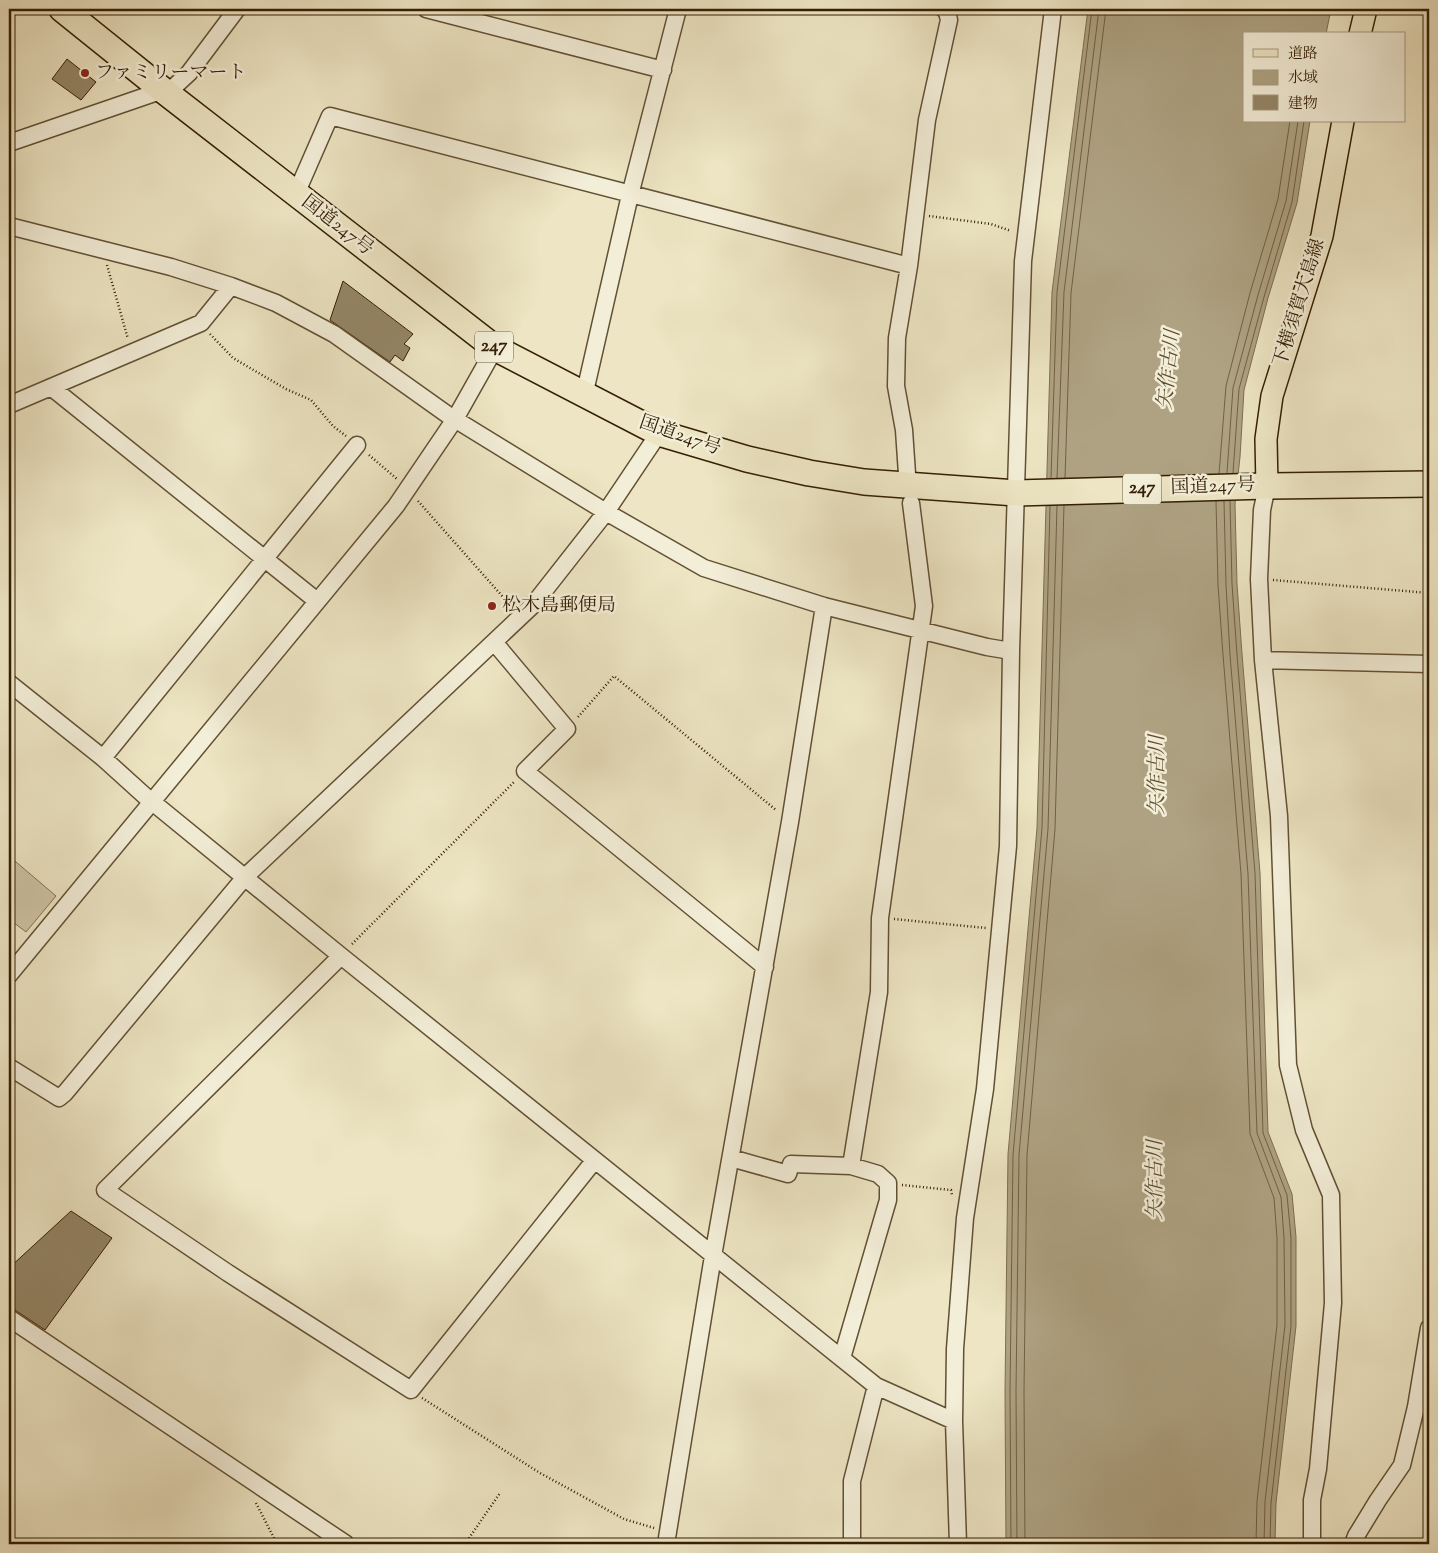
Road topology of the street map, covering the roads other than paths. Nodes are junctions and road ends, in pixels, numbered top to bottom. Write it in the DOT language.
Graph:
graph roads {
  1 [pos="62,9"];
  2 [pos="238,9"];
  3 [pos="426,9"];
  4 [pos="678,9"];
  5 [pos="944,9"];
  6 [pos="1053,9"];
  7 [pos="1366,9"];
  8 [pos="1360,32"];
  9 [pos="663,70"];
  10 [pos="164,91"];
  11 [pos="1343,122"];
  12 [pos="9,143"];
  13 [pos="296,194"];
  14 [pos="630,194"];
  15 [pos="9,226"];
  16 [pos="909,266"];
  17 [pos="231,286"];
  18 [pos="495,348"];
  19 [pos="51,387"];
  20 [pos="584,396"];
  21 [pos="9,405"];
  22 [pos="455,419"];
  23 [pos="659,433"];
  24 [pos="358,445"];
  25 [pos="907,474"];
  26 [pos="1429,484"];
  27 [pos="1267,486"];
  28 [pos="1016,493"];
  29 [pos="911,502"];
  30 [pos="606,512"];
  31 [pos="265,559"];
  32 [pos="318,601"];
  33 [pos="824,606"];
  34 [pos="921,631"];
  35 [pos="494,642"];
  36 [pos="1011,651"];
  37 [pos="1264,660"];
  38 [pos="1429,664"];
  39 [pos="9,683"];
  40 [pos="103,758"];
  41 [pos="152,802"];
  42 [pos="245,877"];
  43 [pos="341,956"];
  44 [pos="765,967"];
  45 [pos="9,975"];
  46 [pos="9,1067"];
  47 [pos="731,1158"];
  48 [pos="594,1161"];
  49 [pos="851,1166"];
  50 [pos="713,1256"];
  51 [pos="9,1318"];
  52 [pos="1429,1328"];
  53 [pos="842,1358"];
  54 [pos="876,1386"];
  55 [pos="1422,1407"];
  56 [pos="954,1421"];
  57 [pos="667,1539"];
  58 [pos="346,1544"];
  59 [pos="852,1544"];
  60 [pos="958,1544"];
  61 [pos="1312,1544"];
  62 [pos="1353,1544"];
  1 -- 10 [label="highway, 国道247号 / 247"];
  2 -- 10 [label="street"];
  3 -- 9 [label="street"];
  4 -- 9 [label="street"];
  5 -- 16 [label="street"];
  6 -- 28 [label="street"];
  7 -- 8 [label="main road"];
  9 -- 14 [label="street"];
  10 -- 12 [label="street"];
  10 -- 13 [label="highway, 国道247号 / 247"];
  11 -- 27 [label="main road, 下横須賀大島線"];
  13 -- 14 [label="street"];
  13 -- 18 [label="highway, 国道247号 / 247"];
  14 -- 16 [label="street"];
  14 -- 20 [label="street"];
  15 -- 17 [label="street"];
  16 -- 25 [label="street"];
  17 -- 19 [label="street"];
  17 -- 22 [label="street"];
  18 -- 20 [label="highway, 国道247号 / 247"];
  18 -- 22 [label="street"];
  19 -- 21 [label="street"];
  19 -- 31 [label="street"];
  20 -- 23 [label="highway, 国道247号 / 247"];
  22 -- 30 [label="street"];
  22 -- 32 [label="street"];
  23 -- 28 [label="highway, 国道247号 / 247"];
  23 -- 30 [label="street"];
  24 -- 31 [label="street"];
  26 -- 27 [label="highway, 国道247号 / 247"];
  27 -- 28 [label="highway, 国道247号 / 247"];
  27 -- 37 [label="street"];
  28 -- 36 [label="street"];
  29 -- 34 [label="street"];
  30 -- 33 [label="street"];
  30 -- 35 [label="street"];
  31 -- 32 [label="street"];
  31 -- 40 [label="street"];
  32 -- 41 [label="street"];
  33 -- 34 [label="street"];
  33 -- 44 [label="street"];
  34 -- 36 [label="street"];
  34 -- 49 [label="street"];
  35 -- 42 [label="street"];
  35 -- 44 [label="street"];
  36 -- 56 [label="street"];
  37 -- 38 [label="street"];
  37 -- 61 [label="street"];
  39 -- 40 [label="street"];
  40 -- 41 [label="street"];
  41 -- 42 [label="street"];
  41 -- 45 [label="street"];
  42 -- 43 [label="street"];
  42 -- 46 [label="street"];
  43 -- 48 [label="street"];
  43 -- 48 [label="street"];
  44 -- 47 [label="street"];
  47 -- 49 [label="street"];
  47 -- 50 [label="street"];
  48 -- 50 [label="street"];
  49 -- 53 [label="street"];
  50 -- 53 [label="street"];
  50 -- 57 [label="street"];
  51 -- 58 [label="street"];
  52 -- 55 [label="street"];
  53 -- 54 [label="street"];
  54 -- 56 [label="street"];
  54 -- 59 [label="street"];
  55 -- 62 [label="street"];
  56 -- 60 [label="street"];
}
